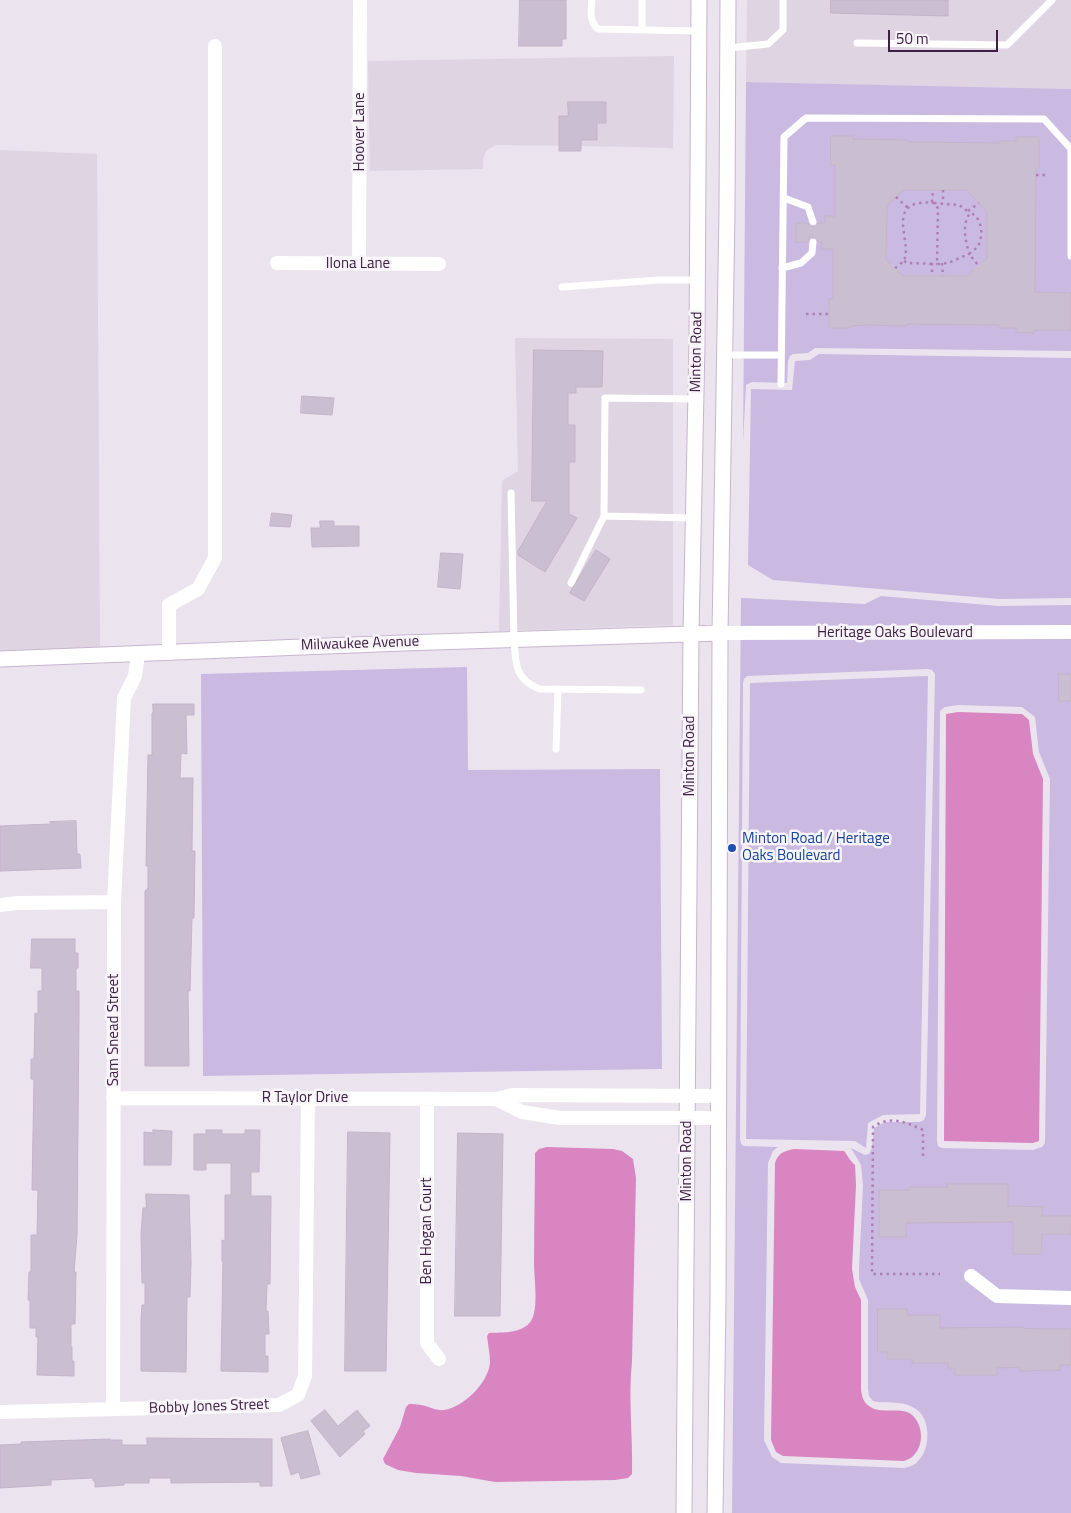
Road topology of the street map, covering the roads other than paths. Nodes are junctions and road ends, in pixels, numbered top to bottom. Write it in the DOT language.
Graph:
graph roads {
  1 [pos="360,0"];
  2 [pos="592,0"];
  3 [pos="642,0"];
  4 [pos="698,0"];
  5 [pos="728,0"];
  6 [pos="783,0"];
  7 [pos="1052,0"];
  8 [pos="642,30"];
  9 [pos="698,31"];
  10 [pos="857,43"];
  11 [pos="216,46"];
  12 [pos="728,48"];
  13 [pos="784,198"];
  14 [pos="812,222"];
  15 [pos="1071,225"];
  16 [pos="813,242"];
  17 [pos="1071,256"];
  18 [pos="277,263"];
  19 [pos="359,264"];
  20 [pos="439,264"];
  21 [pos="782,268"];
  22 [pos="698,280"];
  23 [pos="562,287"];
  24 [pos="724,355"];
  25 [pos="781,356"];
  26 [pos="781,384"];
  27 [pos="696,399"];
  28 [pos="511,493"];
  29 [pos="604,516"];
  30 [pos="693,518"];
  31 [pos="571,583"];
  32 [pos="691,632"];
  33 [pos="1071,632"];
  34 [pos="720,633"];
  35 [pos="514,639"];
  36 [pos="169,652"];
  37 [pos="138,654"];
  38 [pos="0,659"];
  39 [pos="558,690"];
  40 [pos="641,690"];
  41 [pos="556,749"];
  42 [pos="114,902"];
  43 [pos="0,905"];
  44 [pos="552,1095"];
  45 [pos="610,1095"];
  46 [pos="687,1095"];
  47 [pos="718,1096"];
  48 [pos="114,1098"];
  49 [pos="308,1098"];
  50 [pos="427,1099"];
  51 [pos="496,1099"];
  52 [pos="551,1116"];
  53 [pos="610,1118"];
  54 [pos="718,1118"];
  55 [pos="687,1119"];
  56 [pos="971,1276"];
  57 [pos="1071,1298"];
  58 [pos="440,1359"];
  59 [pos="113,1410"];
  60 [pos="0,1412"];
  61 [pos="684,1513"];
  62 [pos="715,1513"];
  1 -- 19 [label="street, Hoover Lane"];
  2 -- 8 [label="lane"];
  3 -- 8 [label="lane"];
  4 -- 9 [label="main road, Minton Road"];
  5 -- 12 [label="main road, Minton Road"];
  6 -- 12 [label="lane"];
  7 -- 10 [label="lane"];
  8 -- 9 [label="lane"];
  9 -- 22 [label="main road, Minton Road"];
  11 -- 36 [label="street"];
  12 -- 24 [label="main road, Minton Road"];
  13 -- 14 [label="lane"];
  13 -- 15 [label="lane"];
  13 -- 21 [label="lane"];
  15 -- 17 [label="lane"];
  16 -- 21 [label="lane"];
  18 -- 19 [label="street, Ilona Lane"];
  19 -- 20 [label="street, Ilona Lane"];
  21 -- 25 [label="lane"];
  22 -- 23 [label="lane"];
  22 -- 27 [label="main road, Minton Road"];
  24 -- 25 [label="lane"];
  24 -- 34 [label="main road, Minton Road"];
  25 -- 26 [label="lane"];
  27 -- 29 [label="lane"];
  27 -- 30 [label="main road, Minton Road"];
  28 -- 35 [label="lane"];
  29 -- 30 [label="lane"];
  29 -- 31 [label="lane"];
  30 -- 32 [label="main road, Minton Road"];
  32 -- 34 [label="main road, Milwaukee Avenue"];
  32 -- 35 [label="main road, Milwaukee Avenue"];
  32 -- 46 [label="main road, Minton Road"];
  33 -- 34 [label="street, Heritage Oaks Boulevard"];
  34 -- 47 [label="main road, Minton Road"];
  35 -- 36 [label="main road, Milwaukee Avenue"];
  35 -- 39 [label="lane"];
  36 -- 37 [label="main road, Milwaukee Avenue"];
  37 -- 38 [label="main road, Milwaukee Avenue"];
  37 -- 42 [label="street, Sam Snead Street"];
  39 -- 40 [label="lane"];
  39 -- 41 [label="lane"];
  42 -- 43 [label="street"];
  42 -- 48 [label="street, Sam Snead Street"];
  44 -- 45 [label="street, R Taylor Drive"];
  44 -- 51 [label="street, R Taylor Drive"];
  44 -- 52 [label="street"];
  45 -- 46 [label="street, R Taylor Drive"];
  45 -- 53 [label="street"];
  46 -- 47 [label="street, R Taylor Drive"];
  46 -- 55 [label="main road, Minton Road"];
  47 -- 54 [label="main road, Minton Road"];
  48 -- 49 [label="street, R Taylor Drive"];
  48 -- 59 [label="street, Sam Snead Street"];
  49 -- 50 [label="street, R Taylor Drive"];
  49 -- 59 [label="street, Bobby Jones Street"];
  50 -- 51 [label="street, R Taylor Drive"];
  50 -- 58 [label="street, Ben Hogan Court"];
  51 -- 52 [label="street, R Taylor Drive"];
  52 -- 53 [label="street, R Taylor Drive"];
  53 -- 55 [label="street, R Taylor Drive"];
  54 -- 55 [label="street, R Taylor Drive"];
  54 -- 62 [label="main road, Minton Road"];
  55 -- 61 [label="main road, Minton Road"];
  56 -- 57 [label="street"];
  59 -- 60 [label="street, Bobby Jones Street"];
}
